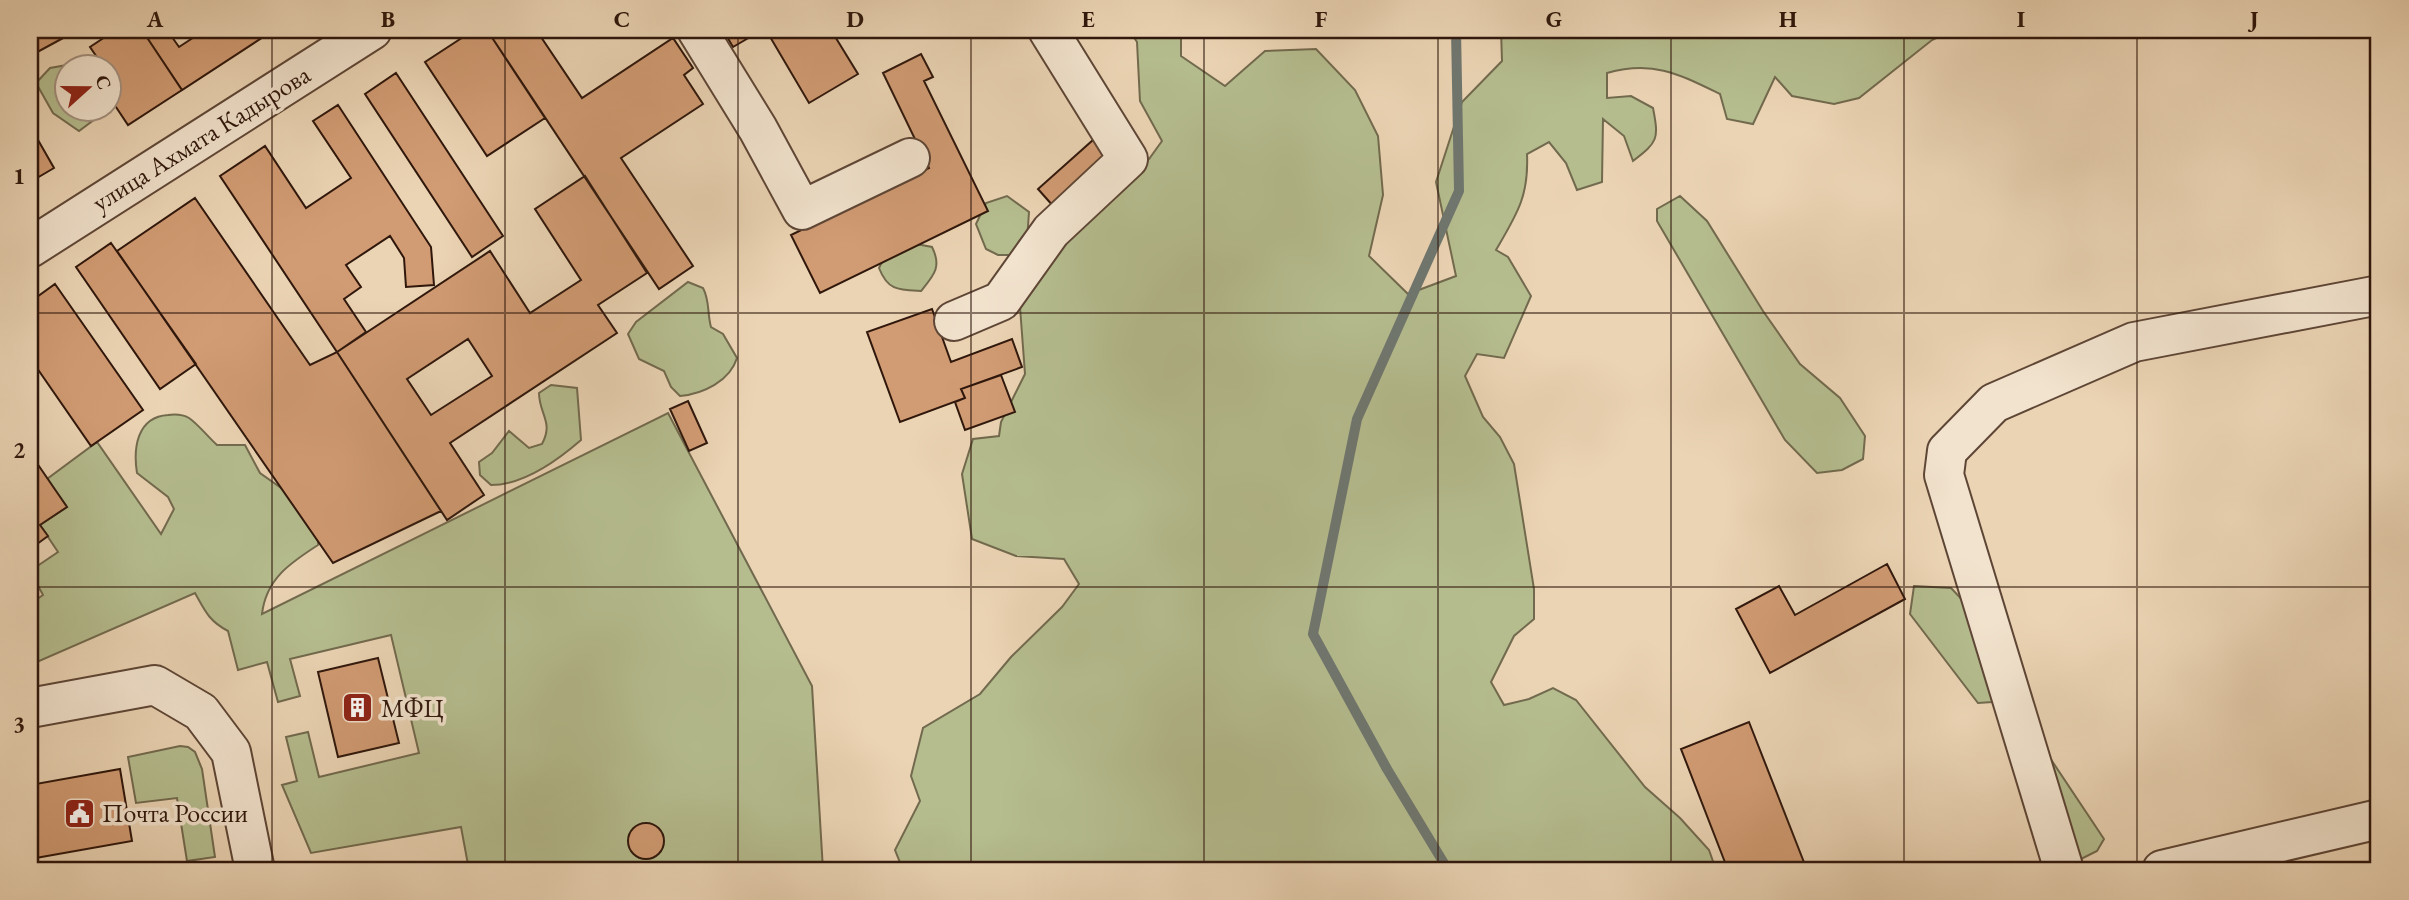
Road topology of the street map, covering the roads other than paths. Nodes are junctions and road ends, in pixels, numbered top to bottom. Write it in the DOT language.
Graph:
graph roads {
  1 [pos="372,30"];
  2 [pos="697,30"];
  3 [pos="1048,30"];
  4 [pos="910,158"];
  5 [pos="30,248"];
  6 [pos="2379,295"];
  7 [pos="954,321"];
  8 [pos="30,708"];
  9 [pos="2379,819"];
  10 [pos="255,870"];
  11 [pos="2064,870"];
  12 [pos="2162,870"];
  1 -- 5 [label="street, улица Ахмата Кадырова"];
  2 -- 4 [label="street"];
  3 -- 7 [label="street"];
  6 -- 11 [label="street"];
  8 -- 10 [label="street"];
  9 -- 12 [label="street"];
}
